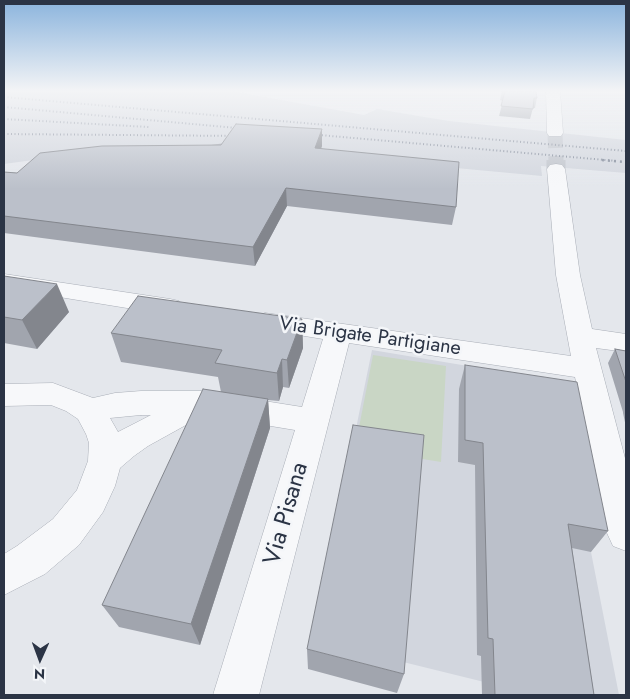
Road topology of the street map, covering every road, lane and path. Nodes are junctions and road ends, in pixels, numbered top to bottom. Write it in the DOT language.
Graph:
graph roads {
  1 [pos="555,124"];
  2 [pos="555,133"];
  3 [pos="556,169"];
  4 [pos="4,282"];
  5 [pos="194,311"];
  6 [pos="242,318"];
  7 [pos="338,333"];
  8 [pos="580,338"];
  9 [pos="626,344"];
  10 [pos="587,369"];
  11 [pos="7,393"];
  12 [pos="201,403"];
  13 [pos="89,411"];
  14 [pos="313,421"];
  15 [pos="105,461"];
  16 [pos="626,533"];
  17 [pos="4,575"];
  18 [pos="236,695"];
  1 -- 2 [label="street"];
  3 -- 8 [label="street"];
  4 -- 5 [label="street"];
  6 -- 7 [label="street, Via Brigate Partigiane"];
  7 -- 10 [label="street, Via Brigate Partigiane"];
  7 -- 14 [label="street, Via Pisana"];
  8 -- 9 [label="street"];
  8 -- 10 [label="street"];
  10 -- 16 [label="street"];
  11 -- 13 [label="street"];
  12 -- 13 [label="street"];
  12 -- 14 [label="street"];
  12 -- 15 [label="street"];
  13 -- 15 [label="street"];
  14 -- 18 [label="street, Via Pisana"];
  15 -- 17 [label="street"];
}
